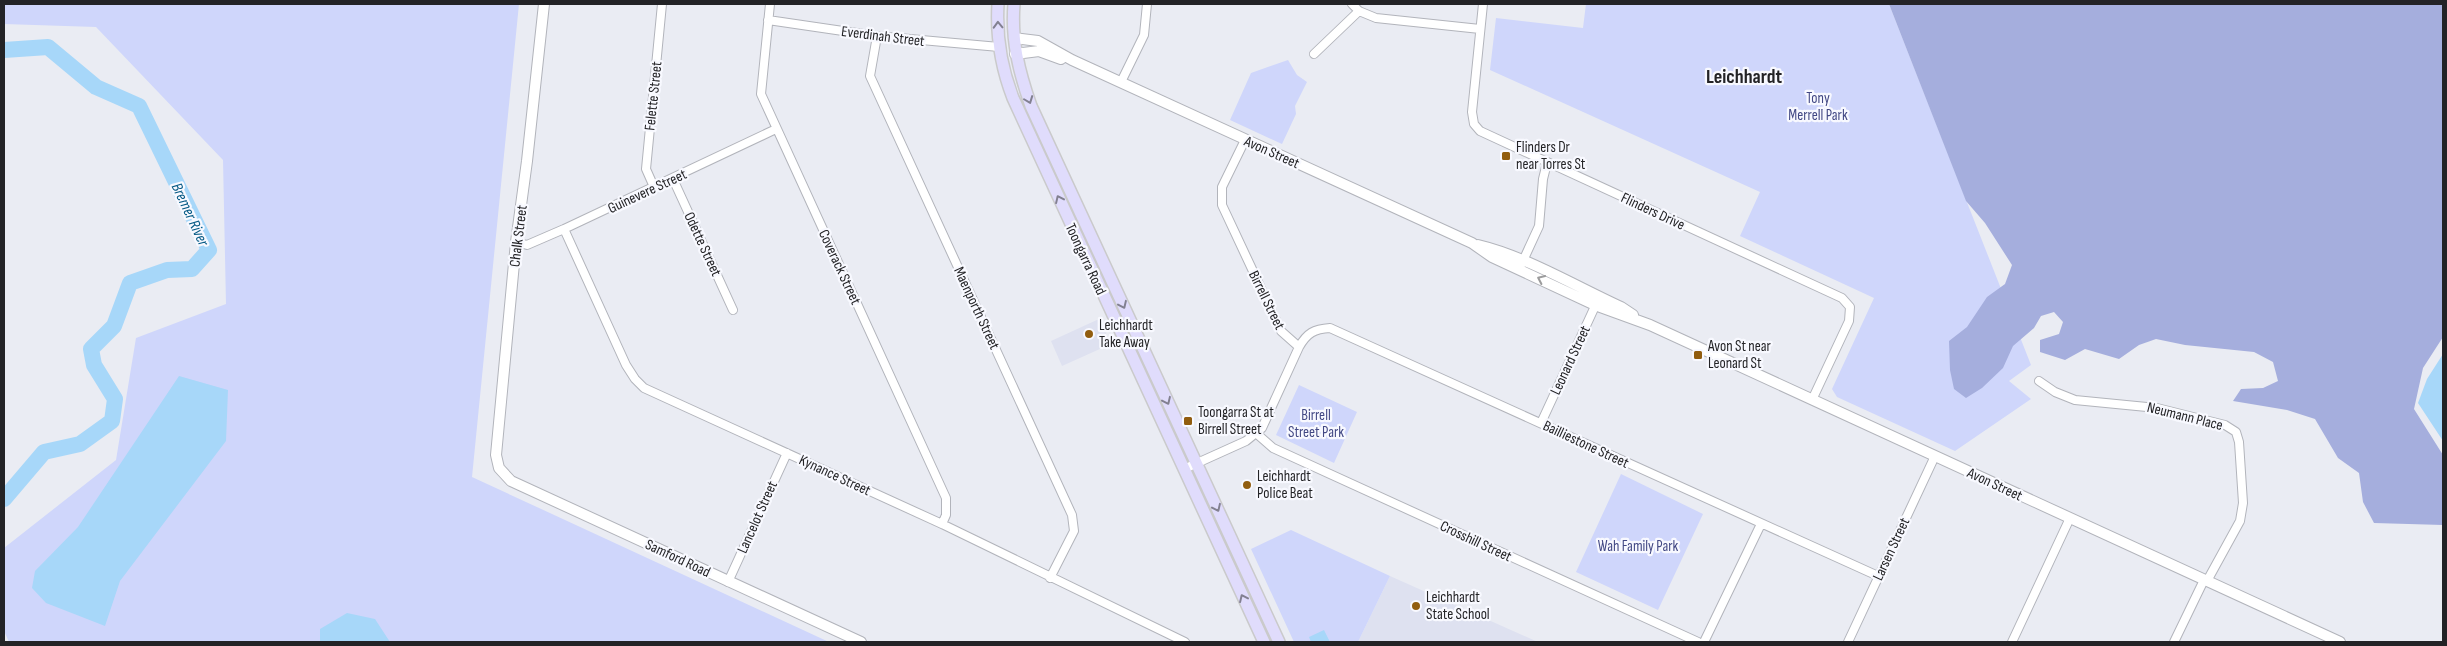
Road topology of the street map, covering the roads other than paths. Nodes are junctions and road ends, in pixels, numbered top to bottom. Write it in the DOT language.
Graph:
graph roads {
  1 [pos="544,4"];
  2 [pos="662,4"];
  3 [pos="770,4"];
  4 [pos="998,4"];
  5 [pos="1014,4"];
  6 [pos="1147,4"];
  7 [pos="1352,4"];
  8 [pos="1483,4"];
  9 [pos="1359,11"];
  10 [pos="768,20"];
  11 [pos="1480,29"];
  12 [pos="876,36"];
  13 [pos="1014,38"];
  14 [pos="999,47"];
  15 [pos="1015,54"];
  16 [pos="1314,54"];
  17 [pos="1072,60"];
  18 [pos="1121,82"];
  19 [pos="776,129"];
  20 [pos="1245,140"];
  21 [pos="1548,163"];
  22 [pos="673,179"];
  23 [pos="654,187"];
  24 [pos="564,229"];
  25 [pos="516,242"];
  26 [pos="1521,265"];
  27 [pos="1597,301"];
  28 [pos="733,310"];
  29 [pos="1299,347"];
  30 [pos="2039,381"];
  31 [pos="1812,400"];
  32 [pos="1541,422"];
  33 [pos="1257,434"];
  34 [pos="787,453"];
  35 [pos="1935,456"];
  36 [pos="1197,463"];
  37 [pos="499,468"];
  38 [pos="1184,469"];
  39 [pos="2070,518"];
  40 [pos="942,524"];
  41 [pos="1761,524"];
  42 [pos="1878,576"];
  43 [pos="1050,578"];
  44 [pos="2205,580"];
  45 [pos="728,582"];
  46 [pos="2324,639"];
  47 [pos="861,642"];
  48 [pos="1185,642"];
  49 [pos="1264,642"];
  50 [pos="1279,642"];
  51 [pos="1698,642"];
  52 [pos="1704,642"];
  53 [pos="1848,642"];
  54 [pos="2012,642"];
  55 [pos="2174,642"];
  56 [pos="2340,642"];
  1 -- 25 [label="street, Chalk Street"];
  2 -- 23 [label="street, Felette Street"];
  3 -- 10 [label="street, Coverack Street"];
  14 -- 4 [label="main road, Toongarra Road, one-way"];
  5 -- 13 [label="main road, Toongarra Road"];
  6 -- 18 [label="street"];
  7 -- 9 [label="street"];
  8 -- 11 [label="street, Flinders Drive"];
  9 -- 11 [label="street"];
  9 -- 16 [label="street"];
  10 -- 12 [label="street, Everdinah Street"];
  10 -- 19 [label="street, Coverack Street"];
  11 -- 21 [label="street, Flinders Drive"];
  12 -- 14 [label="street, Everdinah Street"];
  12 -- 43 [label="street, Maenporth Street"];
  13 -- 14 [label="main road"];
  13 -- 15 [label="main road, Toongarra Road"];
  13 -- 17 [label="street, Avon Street"];
  14 -- 15 [label="main road"];
  38 -- 14 [label="main road, Toongarra Road, one-way"];
  15 -- 17 [label="street, Avon Street"];
  15 -- 36 [label="main road, Toongarra Road, one-way"];
  17 -- 18 [label="street, Avon Street"];
  18 -- 20 [label="street, Avon Street"];
  19 -- 22 [label="street, Guinevere Street"];
  19 -- 40 [label="street, Coverack Street"];
  20 -- 26 [label="street, Avon Street"];
  20 -- 29 [label="street, Birrell Street"];
  21 -- 26 [label="street"];
  21 -- 31 [label="street, Flinders Drive"];
  22 -- 23 [label="street, Guinevere Street"];
  22 -- 28 [label="street, Odette Street"];
  23 -- 24 [label="street, Guinevere Street"];
  24 -- 25 [label="street, Guinevere Street"];
  24 -- 34 [label="street, Kynance Street"];
  25 -- 37 [label="street, Chalk Street"];
  26 -- 27 [label="street, Avon Street"];
  27 -- 31 [label="street, Avon Street"];
  27 -- 32 [label="street, Leonard Street"];
  29 -- 32 [label="street, Bailliestone Street"];
  29 -- 33 [label="street"];
  30 -- 44 [label="street, Neumann Place"];
  31 -- 35 [label="street, Avon Street"];
  32 -- 41 [label="street, Bailliestone Street"];
  33 -- 36 [label="street"];
  33 -- 51 [label="street, Crosshill Street"];
  34 -- 40 [label="street, Kynance Street"];
  34 -- 45 [label="street, Lancelot Street"];
  35 -- 39 [label="street, Avon Street"];
  35 -- 42 [label="street, Larsen Street"];
  36 -- 38 [label="street"];
  36 -- 50 [label="main road, Toongarra Road, one-way"];
  37 -- 45 [label="street, Samford Road"];
  49 -- 38 [label="main road, Toongarra Road, one-way"];
  39 -- 44 [label="street, Avon Street"];
  39 -- 54 [label="street"];
  40 -- 43 [label="street, Kynance Street"];
  41 -- 42 [label="street, Bailliestone Street"];
  41 -- 52 [label="street"];
  42 -- 53 [label="street, Larsen Street"];
  43 -- 48 [label="street, Kynance Street"];
  44 -- 46 [label="street, Avon Street"];
  44 -- 55 [label="street"];
  45 -- 47 [label="street, Samford Road"];
  46 -- 56 [label="street, Avon Street"];
}
